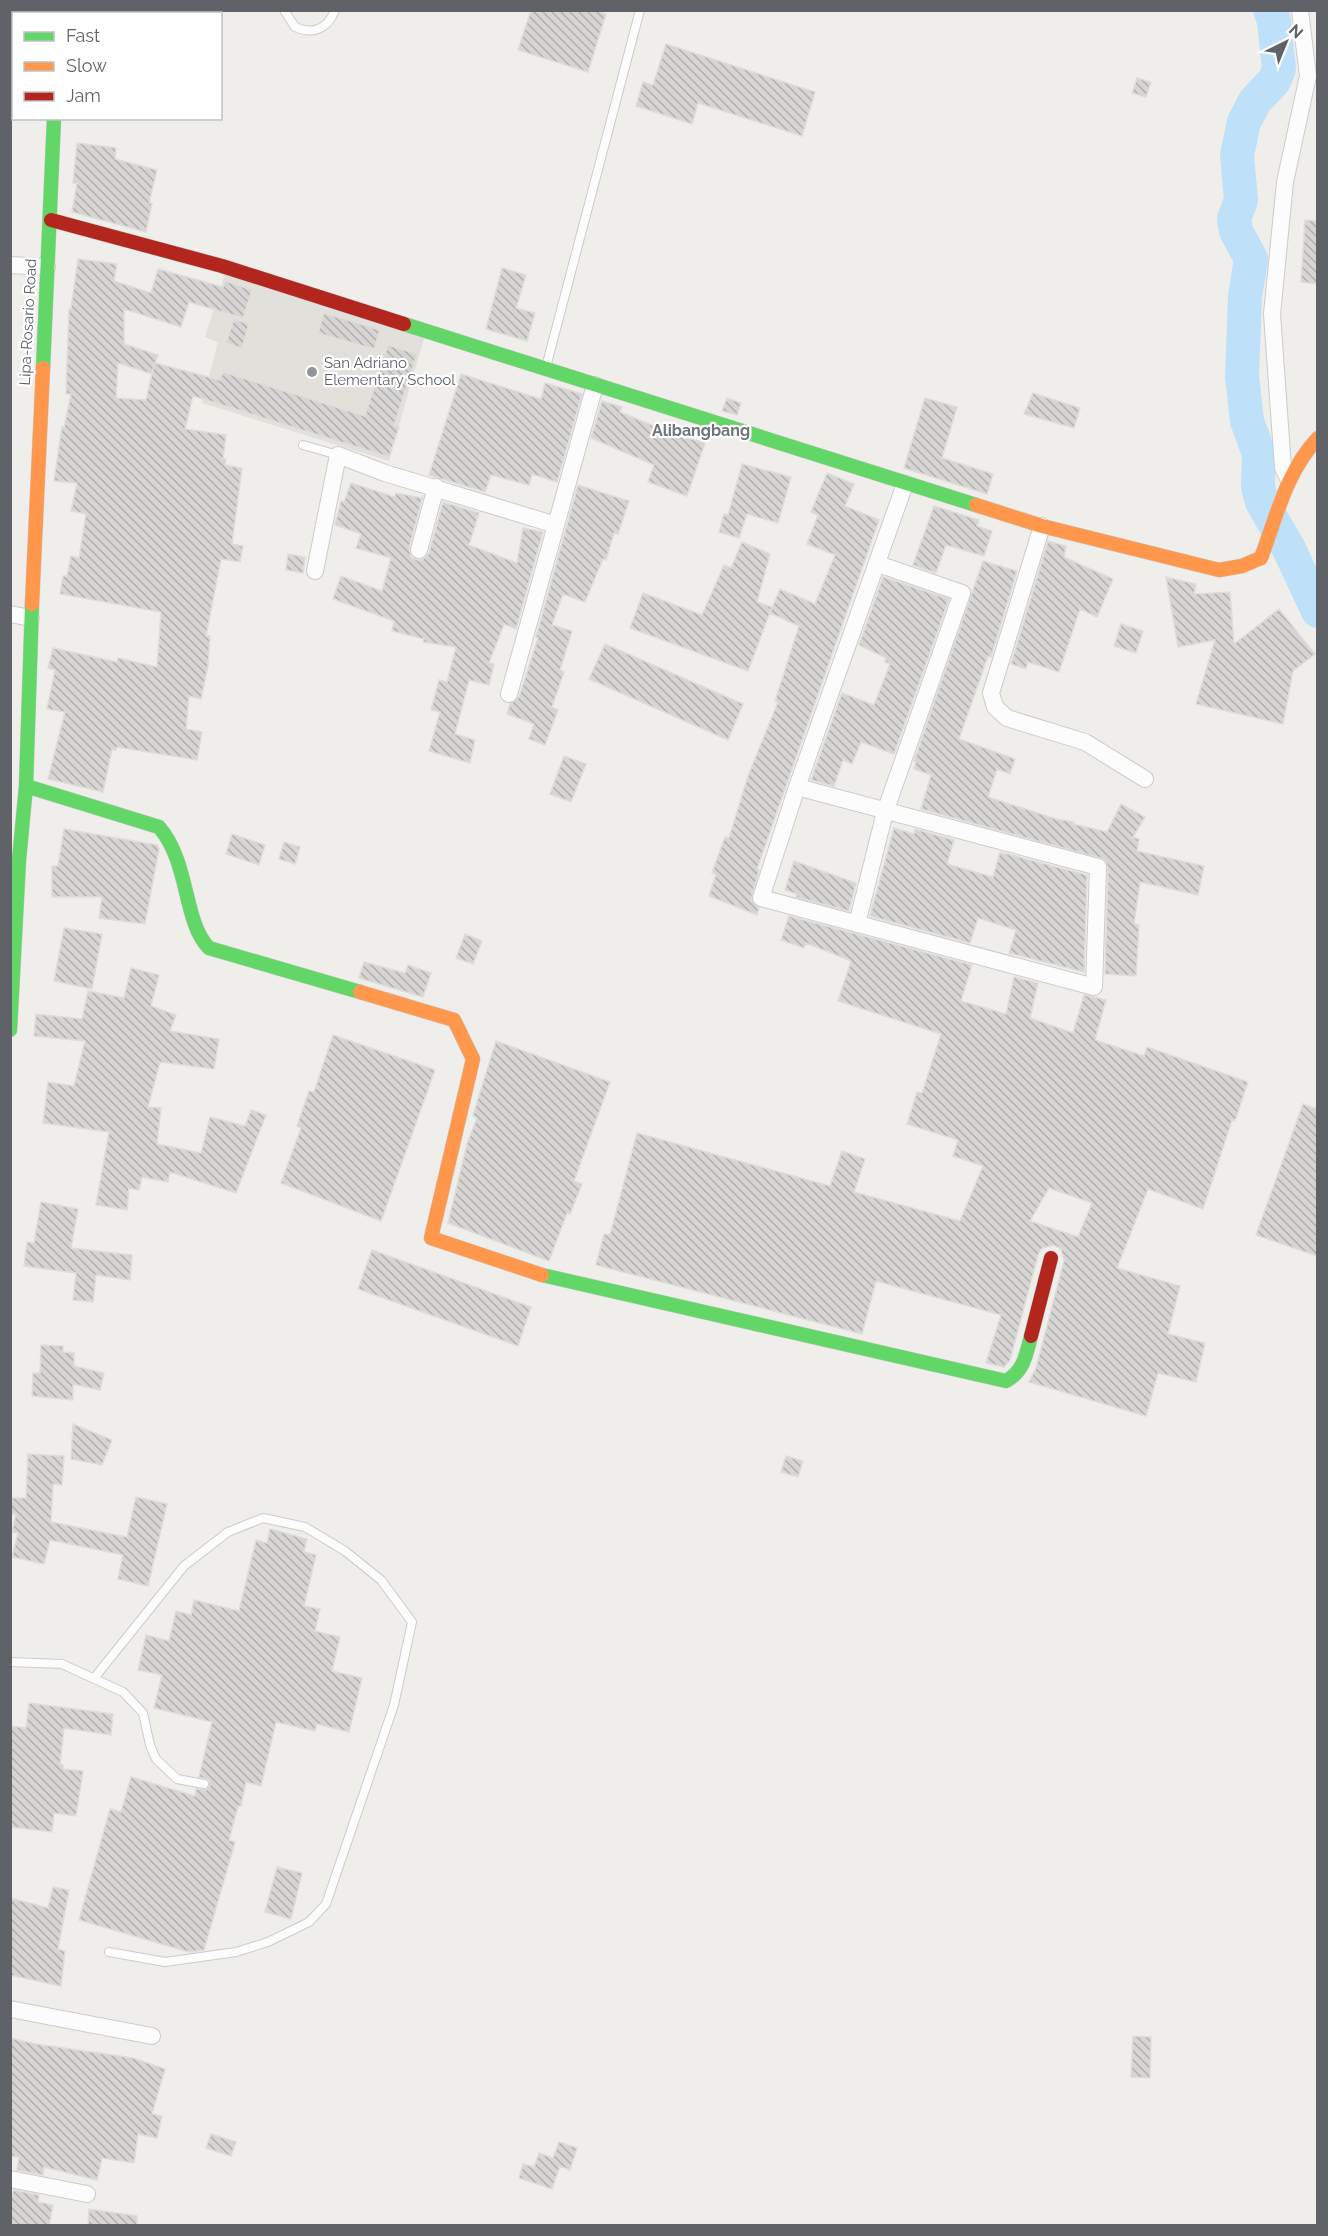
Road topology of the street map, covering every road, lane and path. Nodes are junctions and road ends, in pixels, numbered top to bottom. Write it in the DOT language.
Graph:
graph roads {
  1 [pos="284,10"];
  2 [pos="335,10"];
  3 [pos="640,10"];
  4 [pos="1300,10"];
  5 [pos="54,120"];
  6 [pos="51,220"];
  7 [pos="10,265"];
  8 [pos="47,267"];
  9 [pos="546,369"];
  10 [pos="595,385"];
  11 [pos="1317,438"];
  12 [pos="303,445"];
  13 [pos="338,455"];
  14 [pos="1288,478"];
  15 [pos="905,484"];
  16 [pos="436,487"];
  17 [pos="556,525"];
  18 [pos="1042,526"];
  19 [pos="419,550"];
  20 [pos="878,564"];
  21 [pos="315,571"];
  22 [pos="10,614"];
  23 [pos="31,618"];
  24 [pos="509,694"];
  25 [pos="1145,779"];
  26 [pos="26,786"];
  27 [pos="796,787"];
  28 [pos="885,812"];
  29 [pos="15,859"];
  30 [pos="857,924"];
  31 [pos="10,1030"];
  32 [pos="1051,1258"];
  33 [pos="10,1662"];
  34 [pos="95,1677"];
  35 [pos="204,1784"];
  36 [pos="110,1952"];
  37 [pos="10,2009"];
  38 [pos="152,2036"];
  39 [pos="10,2179"];
  40 [pos="87,2194"];
  1 -- 2 [label="lane"];
  3 -- 9 [label="lane"];
  4 -- 14 [label="street"];
  5 -- 6 [label="street, Lipa-Rosario Road"];
  6 -- 8 [label="street, Lipa-Rosario Road"];
  6 -- 9 [label="street"];
  7 -- 8 [label="street"];
  8 -- 23 [label="street, Lipa-Rosario Road"];
  9 -- 10 [label="street"];
  10 -- 15 [label="street"];
  10 -- 17 [label="street"];
  11 -- 14 [label="street"];
  12 -- 13 [label="lane"];
  13 -- 16 [label="street"];
  13 -- 21 [label="street"];
  14 -- 18 [label="street"];
  15 -- 18 [label="street"];
  15 -- 20 [label="street"];
  16 -- 17 [label="street"];
  16 -- 19 [label="street"];
  17 -- 24 [label="street"];
  18 -- 25 [label="street"];
  20 -- 27 [label="street"];
  20 -- 28 [label="street"];
  22 -- 23 [label="street"];
  23 -- 26 [label="street, Lipa-Rosario Road"];
  26 -- 29 [label="street, Lipa-Rosario Road"];
  26 -- 32 [label="street"];
  27 -- 28 [label="street"];
  27 -- 30 [label="street"];
  28 -- 30 [label="street"];
  28 -- 30 [label="street"];
  29 -- 31 [label="street, Lipa-Rosario Road"];
  33 -- 34 [label="lane"];
  34 -- 35 [label="lane"];
  34 -- 36 [label="lane"];
  37 -- 38 [label="street"];
  39 -- 40 [label="street"];
}
